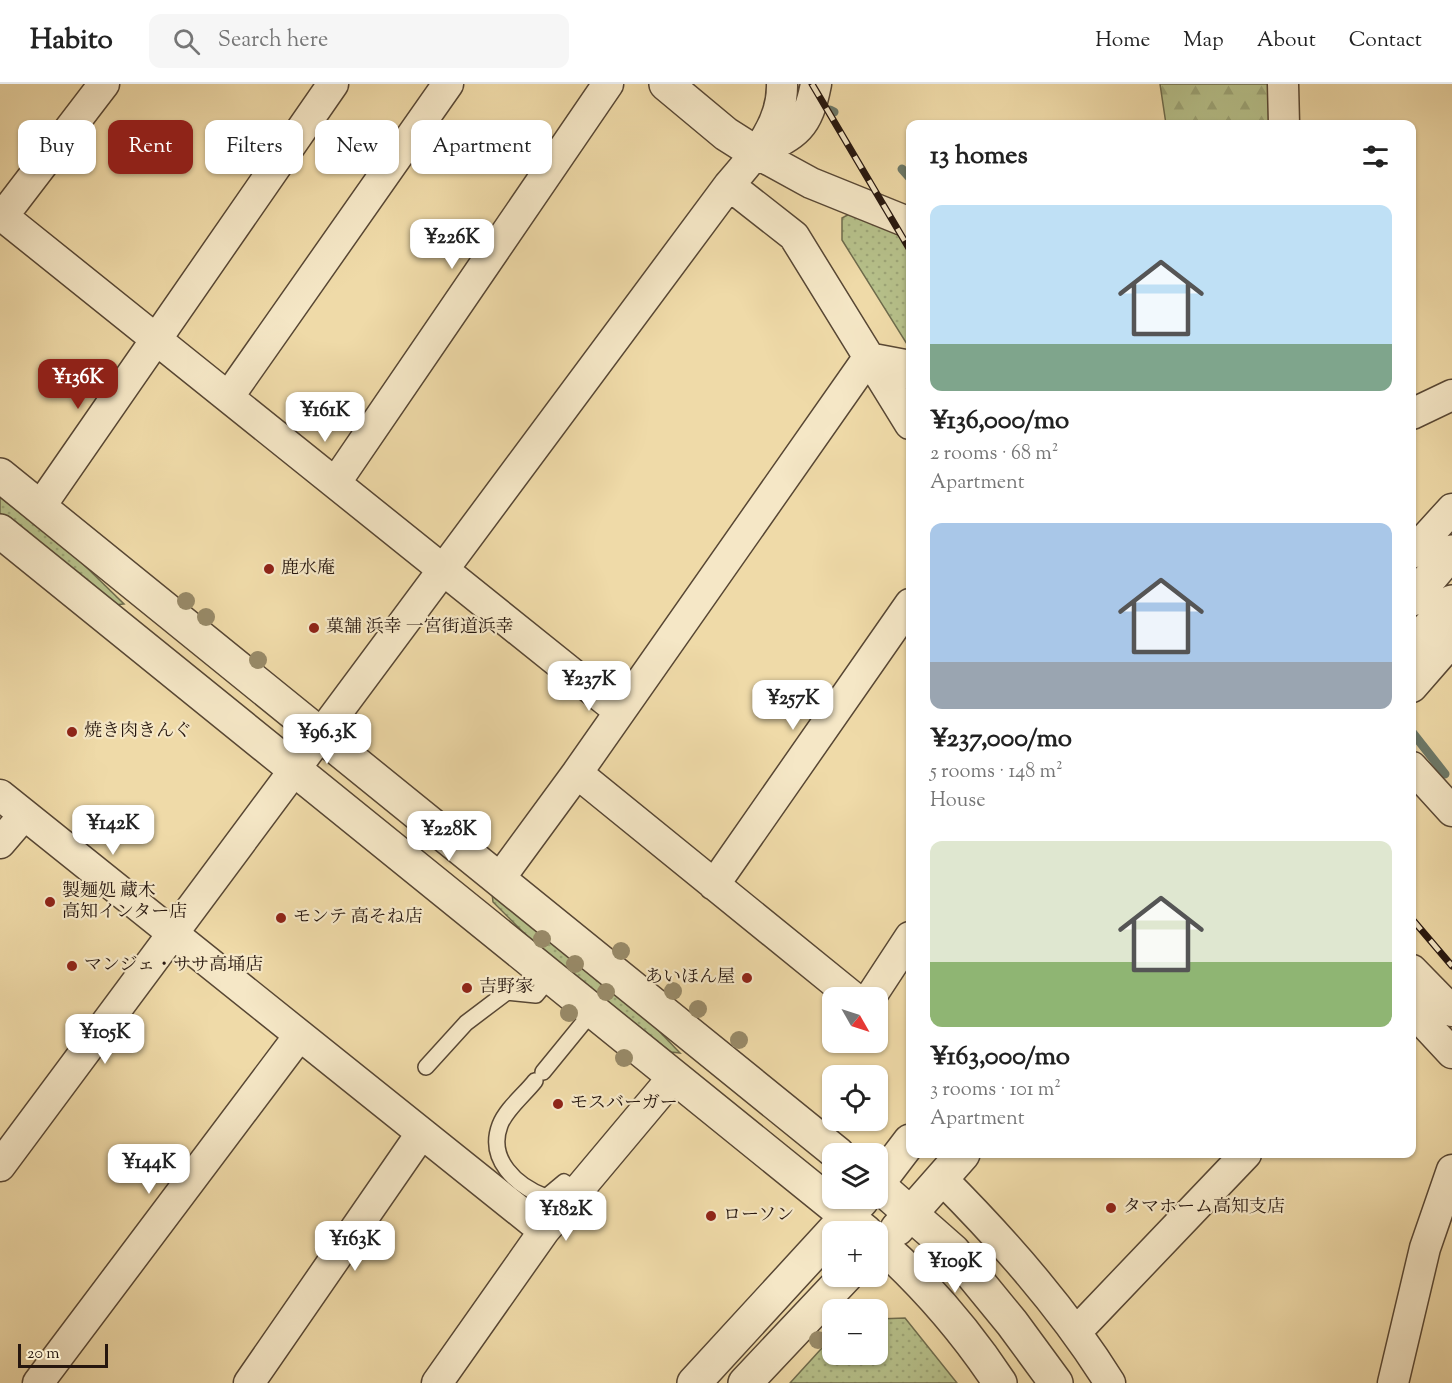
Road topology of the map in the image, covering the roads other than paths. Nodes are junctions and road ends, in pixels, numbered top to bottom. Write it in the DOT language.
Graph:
graph roads {
  1 [pos="104,84"];
  2 [pos="333,84"];
  3 [pos="447,84"];
  4 [pos="608,84"];
  5 [pos="666,84"];
  6 [pos="782,84"];
  7 [pos="1283,84"];
  8 [pos="821,89"];
  9 [pos="1284,120"];
  10 [pos="756,153"];
  11 [pos="729,184"];
  12 [pos="2,215"];
  13 [pos="906,221"];
  14 [pos="155,340"];
  15 [pos="868,358"];
  16 [pos="906,367"];
  17 [pos="1452,395"];
  18 [pos="229,396"];
  19 [pos="1416,412"];
  20 [pos="906,418"];
  21 [pos="0,475"];
  22 [pos="336,482"];
  23 [pos="40,507"];
  24 [pos="1452,509"];
  25 [pos="4,543"];
  26 [pos="1416,549"];
  27 [pos="1452,552"];
  28 [pos="442,568"];
  29 [pos="1416,594"];
  30 [pos="1452,602"];
  31 [pos="906,610"];
  32 [pos="1452,641"];
  33 [pos="1416,642"];
  34 [pos="1416,682"];
  35 [pos="619,711"];
  36 [pos="320,734"];
  37 [pos="294,769"];
  38 [pos="1416,771"];
  39 [pos="577,773"];
  40 [pos="0,795"];
  41 [pos="1449,802"];
  42 [pos="24,814"];
  43 [pos="0,843"];
  44 [pos="500,878"];
  45 [pos="714,885"];
  46 [pos="172,935"];
  47 [pos="906,943"];
  48 [pos="1416,973"];
  49 [pos="551,977"];
  50 [pos="840,987"];
  51 [pos="877,987"];
  52 [pos="1452,1011"];
  53 [pos="592,1012"];
  54 [pos="1416,1014"];
  55 [pos="299,1036"];
  56 [pos="1452,1053"];
  57 [pos="426,1067"];
  58 [pos="674,1076"];
  59 [pos="421,1134"];
  60 [pos="825,1143"];
  61 [pos="906,1146"];
  62 [pos="960,1158"];
  63 [pos="1242,1158"];
  64 [pos="0,1166"];
  65 [pos="1452,1170"];
  66 [pos="888,1171"];
  67 [pos="942,1179"];
  68 [pos="578,1191"];
  69 [pos="888,1193"];
  70 [pos="911,1214"];
  71 [pos="858,1221"];
  72 [pos="888,1223"];
  73 [pos="544,1231"];
  74 [pos="888,1248"];
  75 [pos="822,1271"];
  76 [pos="836,1287"];
  77 [pos="1076,1332"];
  78 [pos="38,1383"];
  79 [pos="249,1383"];
  80 [pos="437,1383"];
  81 [pos="694,1383"];
  82 [pos="745,1383"];
  83 [pos="1000,1383"];
  84 [pos="1056,1383"];
  85 [pos="1110,1383"];
  86 [pos="1393,1383"];
  1 -- 12 [label="street"];
  2 -- 14 [label="street"];
  3 -- 18 [label="street"];
  4 -- 22 [label="street"];
  5 -- 10 [label="street"];
  6 -- 10 [label="street"];
  7 -- 9 [label="street"];
  8 -- 10 [label="street"];
  10 -- 11 [label="street"];
  10 -- 13 [label="street"];
  11 -- 15 [label="street"];
  11 -- 28 [label="street"];
  12 -- 14 [label="street"];
  14 -- 18 [label="street"];
  14 -- 23 [label="street"];
  15 -- 16 [label="street"];
  15 -- 20 [label="street"];
  15 -- 35 [label="street"];
  17 -- 19 [label="street"];
  18 -- 22 [label="street"];
  21 -- 23 [label="street"];
  22 -- 28 [label="street"];
  23 -- 36 [label="street"];
  24 -- 26 [label="street"];
  25 -- 37 [label="street"];
  27 -- 29 [label="street"];
  28 -- 35 [label="street"];
  28 -- 36 [label="street"];
  30 -- 33 [label="street"];
  31 -- 45 [label="street"];
  32 -- 34 [label="street"];
  35 -- 39 [label="street"];
  36 -- 37 [label="street"];
  36 -- 44 [label="street"];
  37 -- 46 [label="street"];
  37 -- 49 [label="street"];
  38 -- 41 [label="street"];
  39 -- 44 [label="street"];
  39 -- 45 [label="street"];
  40 -- 42 [label="street"];
  42 -- 43 [label="street"];
  42 -- 46 [label="street"];
  44 -- 60 [label="street"];
  45 -- 50 [label="street"];
  46 -- 55 [label="street"];
  46 -- 64 [label="street"];
  47 -- 51 [label="street"];
  48 -- 52 [label="street"];
  49 -- 53 [label="street"];
  49 -- 57 [label="lane"];
  53 -- 58 [label="street"];
  53 -- 68 [label="lane"];
  54 -- 56 [label="street"];
  55 -- 59 [label="street"];
  55 -- 78 [label="street"];
  58 -- 68 [label="street"];
  58 -- 71 [label="street"];
  59 -- 73 [label="street"];
  59 -- 79 [label="street"];
  61 -- 66 [label="street"];
  62 -- 67 [label="street"];
  63 -- 77 [label="street"];
  65 -- 86 [label="street"];
  67 -- 70 [label="street"];
  67 -- 77 [label="street"];
  68 -- 73 [label="street"];
  69 -- 70 [label="street"];
  70 -- 72 [label="street"];
  70 -- 84 [label="street"];
  73 -- 80 [label="street"];
  74 -- 83 [label="street"];
  75 -- 81 [label="street"];
  76 -- 82 [label="street"];
  77 -- 85 [label="street"];
}
